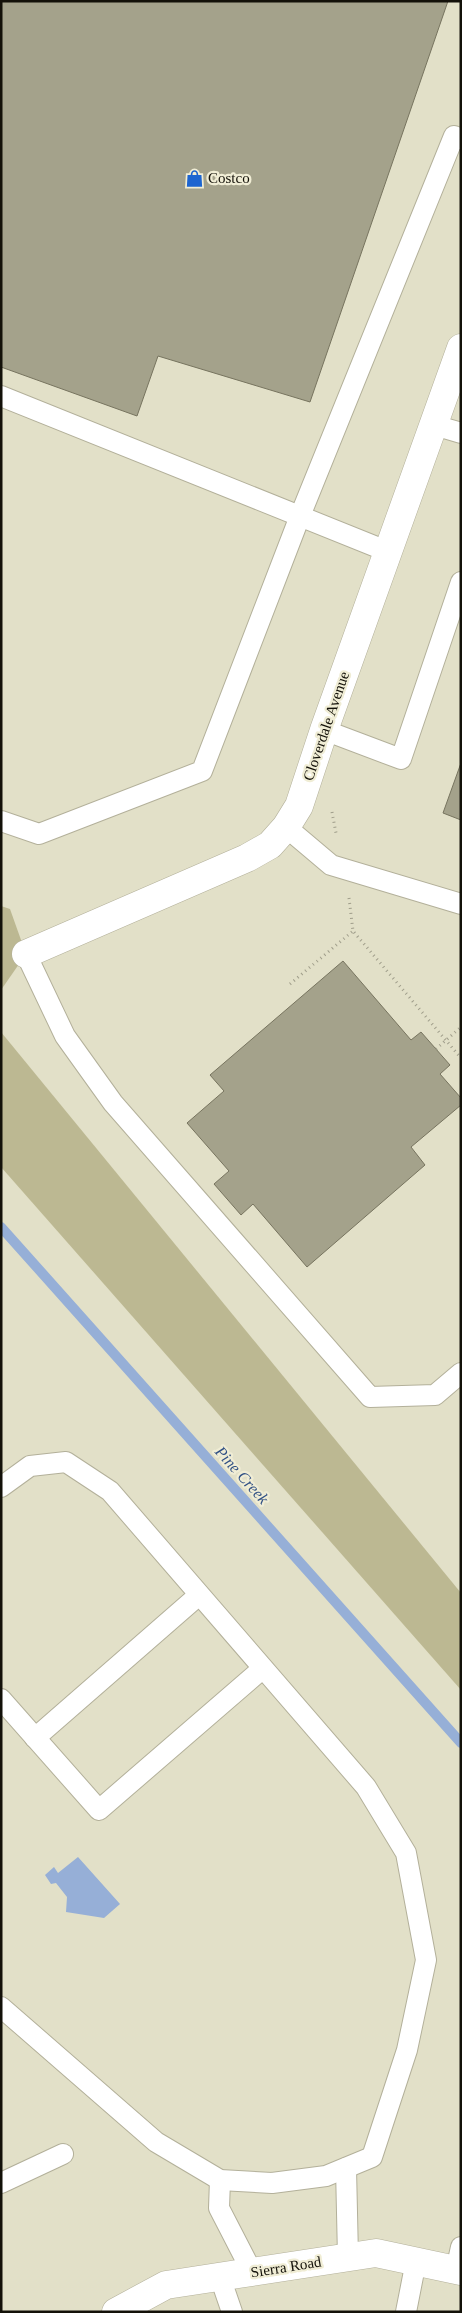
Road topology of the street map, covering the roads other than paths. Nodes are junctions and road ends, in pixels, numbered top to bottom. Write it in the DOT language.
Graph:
graph roads {
  1 [pos="461,139"];
  2 [pos="461,348"];
  3 [pos="1,396"];
  4 [pos="434,425"];
  5 [pos="461,433"];
  6 [pos="300,516"];
  7 [pos="389,552"];
  8 [pos="461,582"];
  9 [pos="324,730"];
  10 [pos="1,821"];
  11 [pos="286,827"];
  12 [pos="461,904"];
  13 [pos="26,954"];
  14 [pos="461,1373"];
  15 [pos="1,1487"];
  16 [pos="199,1595"];
  17 [pos="262,1669"];
  18 [pos="1,1698"];
  19 [pos="35,1738"];
  20 [pos="1,2007"];
  21 [pos="63,2154"];
  22 [pos="346,2168"];
  23 [pos="220,2180"];
  24 [pos="1,2183"];
  25 [pos="348,2257"];
  26 [pos="416,2261"];
  27 [pos="459,2262"];
  28 [pos="252,2272"];
  29 [pos="220,2277"];
  30 [pos="116,2312"];
  31 [pos="232,2312"];
  32 [pos="406,2312"];
  1 -- 6 [label="lane"];
  2 -- 4 [label="street, Cloverdale Avenue"];
  3 -- 6 [label="lane"];
  4 -- 5 [label="lane"];
  4 -- 7 [label="street, Cloverdale Avenue"];
  6 -- 7 [label="lane"];
  6 -- 10 [label="lane"];
  7 -- 9 [label="street, Cloverdale Avenue"];
  8 -- 9 [label="lane"];
  9 -- 11 [label="street, Cloverdale Avenue"];
  11 -- 12 [label="lane"];
  11 -- 13 [label="street, Cloverdale Avenue"];
  13 -- 14 [label="lane"];
  15 -- 16 [label="lane"];
  16 -- 17 [label="lane"];
  16 -- 19 [label="lane"];
  17 -- 19 [label="lane"];
  17 -- 22 [label="lane"];
  18 -- 19 [label="lane"];
  20 -- 23 [label="lane"];
  21 -- 24 [label="lane"];
  22 -- 23 [label="lane"];
  22 -- 25 [label="lane"];
  23 -- 28 [label="lane"];
  25 -- 26 [label="street, Sierra Road"];
  25 -- 28 [label="street, Sierra Road"];
  26 -- 27 [label="street, Sierra Road"];
  26 -- 32 [label="lane"];
  28 -- 29 [label="street, Sierra Road"];
  29 -- 30 [label="street, Sierra Road"];
  29 -- 31 [label="lane"];
}
